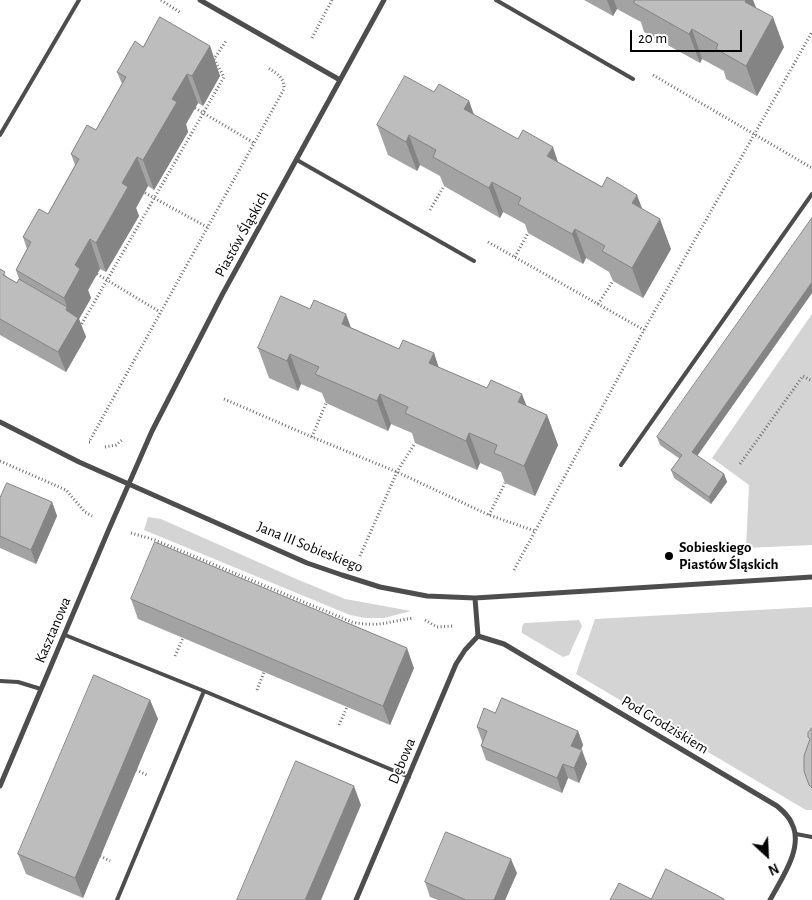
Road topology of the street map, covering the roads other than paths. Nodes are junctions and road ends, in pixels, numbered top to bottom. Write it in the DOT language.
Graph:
graph roads {
  1 [pos="79,0"];
  2 [pos="200,0"];
  3 [pos="384,0"];
  4 [pos="496,0"];
  5 [pos="633,79"];
  6 [pos="340,80"];
  7 [pos="0,135"];
  8 [pos="297,160"];
  9 [pos="812,194"];
  10 [pos="474,261"];
  11 [pos="0,422"];
  12 [pos="621,465"];
  13 [pos="129,484"];
  14 [pos="812,577"];
  15 [pos="475,598"];
  16 [pos="65,635"];
  17 [pos="478,636"];
  18 [pos="0,681"];
  19 [pos="41,689"];
  20 [pos="204,691"];
  21 [pos="409,777"];
  22 [pos="0,786"];
  23 [pos="796,834"];
  24 [pos="812,837"];
  25 [pos="117,900"];
  26 [pos="356,900"];
  27 [pos="770,900"];
  1 -- 7 [label="lane"];
  2 -- 6 [label="street"];
  3 -- 6 [label="street, Piastów Śląskich"];
  4 -- 5 [label="lane"];
  6 -- 8 [label="street, Piastów Śląskich"];
  8 -- 10 [label="lane"];
  8 -- 13 [label="street, Piastów Śląskich"];
  9 -- 12 [label="lane"];
  11 -- 13 [label="street, Jana III Sobieskiego"];
  13 -- 15 [label="street, Jana III Sobieskiego"];
  13 -- 16 [label="street, Kasztanowa"];
  14 -- 15 [label="street, Jana III Sobieskiego"];
  15 -- 17 [label="street"];
  16 -- 19 [label="street, Kasztanowa"];
  16 -- 20 [label="lane"];
  17 -- 21 [label="street, Dębowa"];
  17 -- 23 [label="street, Pod Grodziskiem"];
  18 -- 19 [label="lane"];
  19 -- 22 [label="street, Kasztanowa"];
  20 -- 21 [label="lane"];
  20 -- 25 [label="lane"];
  21 -- 26 [label="street, Dębowa"];
  23 -- 24 [label="lane"];
  23 -- 27 [label="street"];
}
